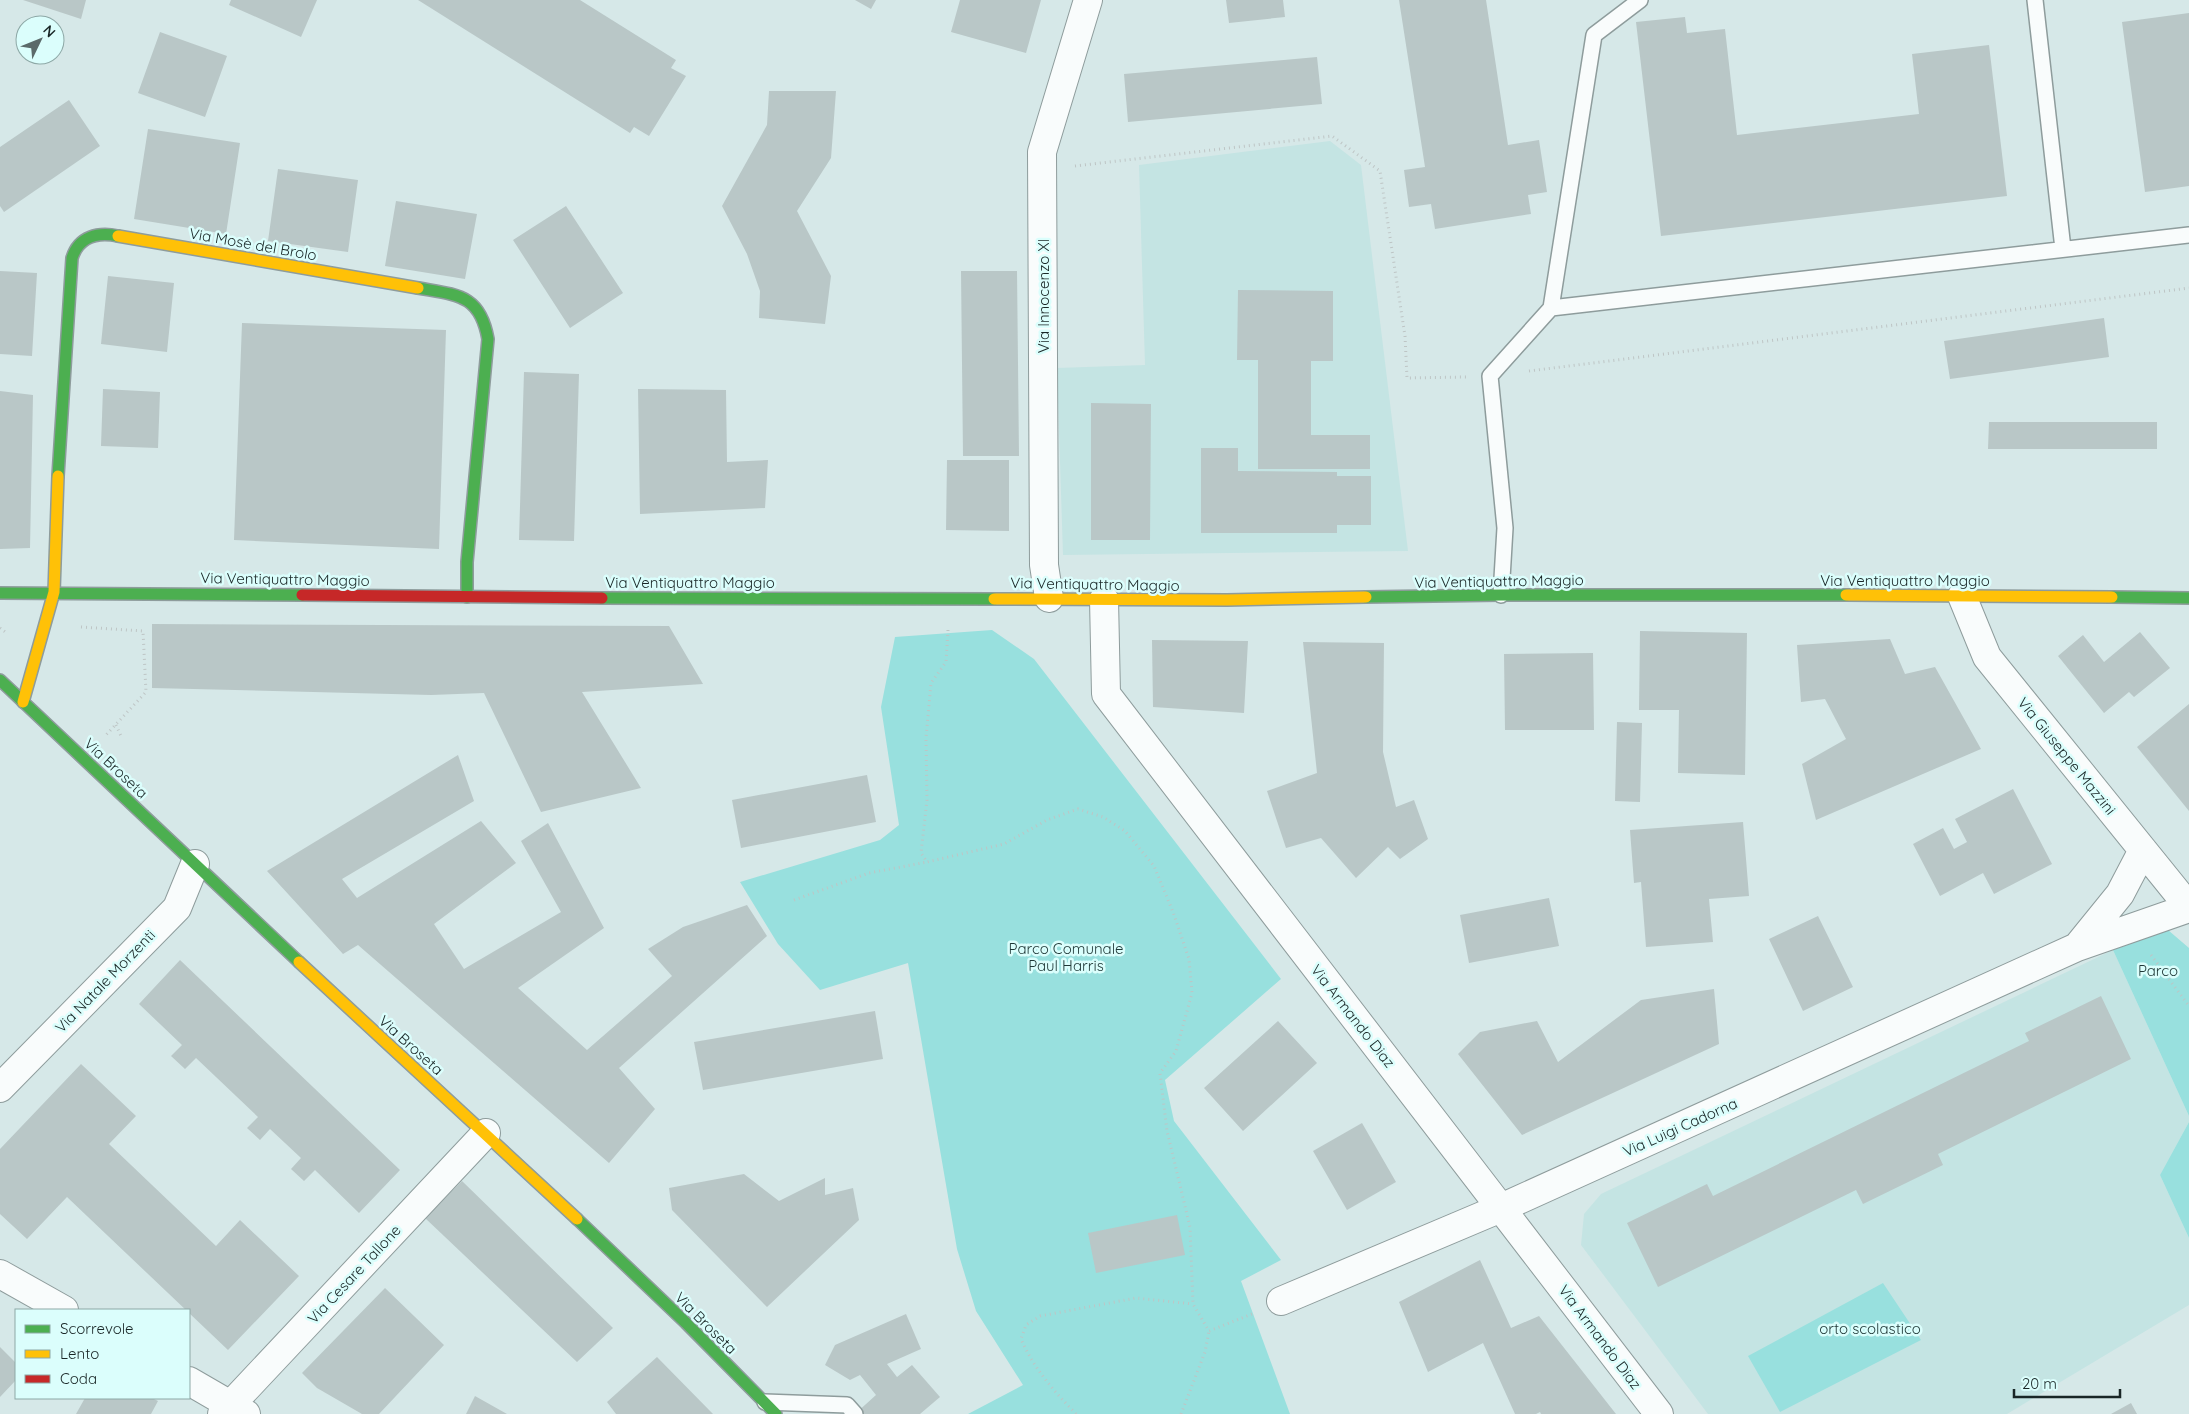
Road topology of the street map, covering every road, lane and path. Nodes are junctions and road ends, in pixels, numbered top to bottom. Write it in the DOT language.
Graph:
graph roads {
  1 [pos="1088,0"];
  2 [pos="1640,0"];
  3 [pos="2035,0"];
  4 [pos="2189,235"];
  5 [pos="2063,249"];
  6 [pos="1551,308"];
  7 [pos="54,592"];
  8 [pos="0,594"];
  9 [pos="1501,595"];
  10 [pos="1962,596"];
  11 [pos="467,597"];
  12 [pos="951,597"];
  13 [pos="1049,598"];
  14 [pos="1104,598"];
  15 [pos="2189,598"];
  16 [pos="72,627"];
  17 [pos="0,628"];
  18 [pos="37,648"];
  19 [pos="0,680"];
  20 [pos="23,702"];
  21 [pos="116,725"];
  22 [pos="122,736"];
  23 [pos="103,738"];
  24 [pos="2143,850"];
  25 [pos="927,862"];
  26 [pos="195,864"];
  27 [pos="794,900"];
  28 [pos="2189,907"];
  29 [pos="2131,929"];
  30 [pos="2077,947"];
  31 [pos="2189,1006"];
  32 [pos="0,1088"];
  33 [pos="486,1133"];
  34 [pos="1501,1208"];
  35 [pos="0,1274"];
  36 [pos="1281,1301"];
  37 [pos="1193,1304"];
  38 [pos="62,1309"];
  39 [pos="1209,1331"];
  40 [pos="190,1382"];
  41 [pos="764,1402"];
  42 [pos="233,1411"];
  43 [pos="776,1414"];
  44 [pos="855,1414"];
  45 [pos="1076,1414"];
  46 [pos="1181,1414"];
  47 [pos="1659,1414"];
  1 -- 13 [label="street, Via Innocenzo XI"];
  2 -- 6 [label="lane"];
  3 -- 5 [label="lane"];
  4 -- 5 [label="lane"];
  5 -- 6 [label="lane"];
  6 -- 9 [label="lane"];
  7 -- 8 [label="street, Via Ventiquattro Maggio"];
  7 -- 11 [label="street, Via Ventiquattro Maggio"];
  7 -- 11 [label="street, Via Mosè del Brolo"];
  7 -- 18 [label="street"];
  9 -- 10 [label="street, Via Ventiquattro Maggio"];
  9 -- 14 [label="street, Via Ventiquattro Maggio"];
  10 -- 15 [label="street, Via Ventiquattro Maggio"];
  10 -- 24 [label="street, Via Giuseppe Mazzini"];
  11 -- 12 [label="street, Via Ventiquattro Maggio"];
  12 -- 13 [label="street, Via Ventiquattro Maggio"];
  12 -- 25 [label="path"];
  13 -- 14 [label="street, Via Ventiquattro Maggio"];
  14 -- 34 [label="street, Via Armando Diaz"];
  16 -- 21 [label="path"];
  17 -- 18 [label="path"];
  18 -- 20 [label="street"];
  19 -- 20 [label="street, Via Broseta"];
  20 -- 26 [label="street, Via Broseta"];
  21 -- 22 [label="path"];
  21 -- 23 [label="path"];
  24 -- 28 [label="street, Via Giuseppe Mazzini"];
  24 -- 30 [label="street, Via Luigi Cadorna"];
  25 -- 27 [label="path"];
  25 -- 37 [label="path"];
  26 -- 32 [label="street, Via Natale Morzenti"];
  26 -- 33 [label="street, Via Broseta"];
  28 -- 29 [label="street, Via Luigi Cadorna"];
  29 -- 30 [label="street, Via Luigi Cadorna"];
  29 -- 31 [label="path"];
  30 -- 34 [label="street, Via Luigi Cadorna"];
  33 -- 41 [label="street, Via Broseta"];
  33 -- 42 [label="street, Via Cesare Tallone"];
  34 -- 36 [label="street, Via Luigi Cadorna"];
  34 -- 47 [label="street, Via Armando Diaz"];
  35 -- 38 [label="street"];
  36 -- 39 [label="path"];
  37 -- 39 [label="path"];
  37 -- 45 [label="path"];
  39 -- 46 [label="path"];
  40 -- 42 [label="street"];
  41 -- 43 [label="street, Via Broseta"];
  41 -- 44 [label="lane"];
}
